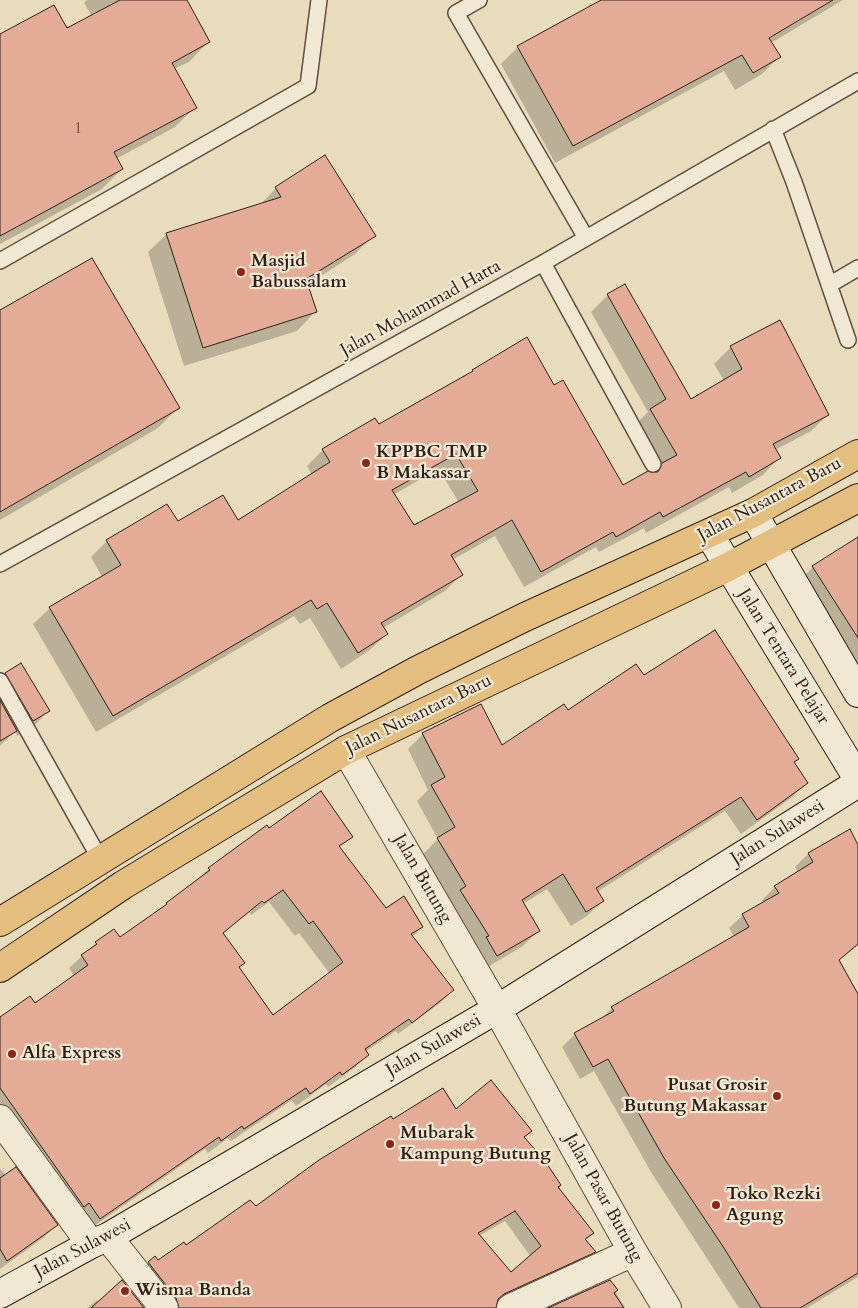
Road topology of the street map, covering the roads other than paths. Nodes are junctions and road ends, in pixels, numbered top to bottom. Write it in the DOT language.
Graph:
graph roads {
  1 [pos="319,0"];
  2 [pos="479,0"];
  3 [pos="858,81"];
  4 [pos="773,129"];
  5 [pos="586,238"];
  6 [pos="0,262"];
  7 [pos="543,263"];
  8 [pos="858,268"];
  9 [pos="829,285"];
  10 [pos="848,340"];
  11 [pos="858,454"];
  12 [pos="653,464"];
  13 [pos="858,498"];
  14 [pos="753,513"];
  15 [pos="709,534"];
  16 [pos="772,545"];
  17 [pos="0,564"];
  18 [pos="728,567"];
  19 [pos="0,681"];
  20 [pos="858,693"];
  21 [pos="346,750"];
  22 [pos="858,781"];
  23 [pos="100,860"];
  24 [pos="1,919"];
  25 [pos="0,968"];
  26 [pos="497,1009"];
  27 [pos="0,1119"];
  28 [pos="100,1240"];
  29 [pos="633,1252"];
  30 [pos="0,1294"];
  31 [pos="164,1308"];
  32 [pos="511,1308"];
  33 [pos="667,1308"];
  1 -- 6 [label="lane"];
  2 -- 5 [label="lane"];
  3 -- 4 [label="lane, Jalan Mohammad Hatta"];
  4 -- 5 [label="lane, Jalan Mohammad Hatta"];
  4 -- 9 [label="lane"];
  5 -- 7 [label="lane, Jalan Mohammad Hatta"];
  7 -- 12 [label="lane"];
  7 -- 17 [label="lane, Jalan Mohammad Hatta"];
  8 -- 9 [label="lane"];
  9 -- 10 [label="lane"];
  11 -- 14 [label="highway, Jalan Nusantara Baru"];
  13 -- 16 [label="highway, Jalan Nusantara Baru"];
  14 -- 15 [label="highway, Jalan Nusantara Baru"];
  14 -- 16 [label="street"];
  15 -- 18 [label="street, Jalan Tentara Pelajar"];
  15 -- 23 [label="highway, Jalan Nusantara Baru"];
  16 -- 18 [label="highway, Jalan Nusantara Baru"];
  16 -- 20 [label="street"];
  18 -- 21 [label="highway, Jalan Nusantara Baru"];
  18 -- 22 [label="street, Jalan Tentara Pelajar"];
  19 -- 23 [label="lane"];
  21 -- 25 [label="highway, Jalan Nusantara Baru"];
  21 -- 26 [label="street, Jalan Butung"];
  22 -- 26 [label="street, Jalan Sulawesi"];
  23 -- 24 [label="highway, Jalan Nusantara Baru"];
  26 -- 28 [label="street, Jalan Sulawesi"];
  26 -- 29 [label="street, Jalan Pasar Butung"];
  27 -- 28 [label="street"];
  28 -- 30 [label="street, Jalan Sulawesi"];
  28 -- 31 [label="street"];
  29 -- 32 [label="street"];
  29 -- 33 [label="street, Jalan Pasar Butung"];
}
